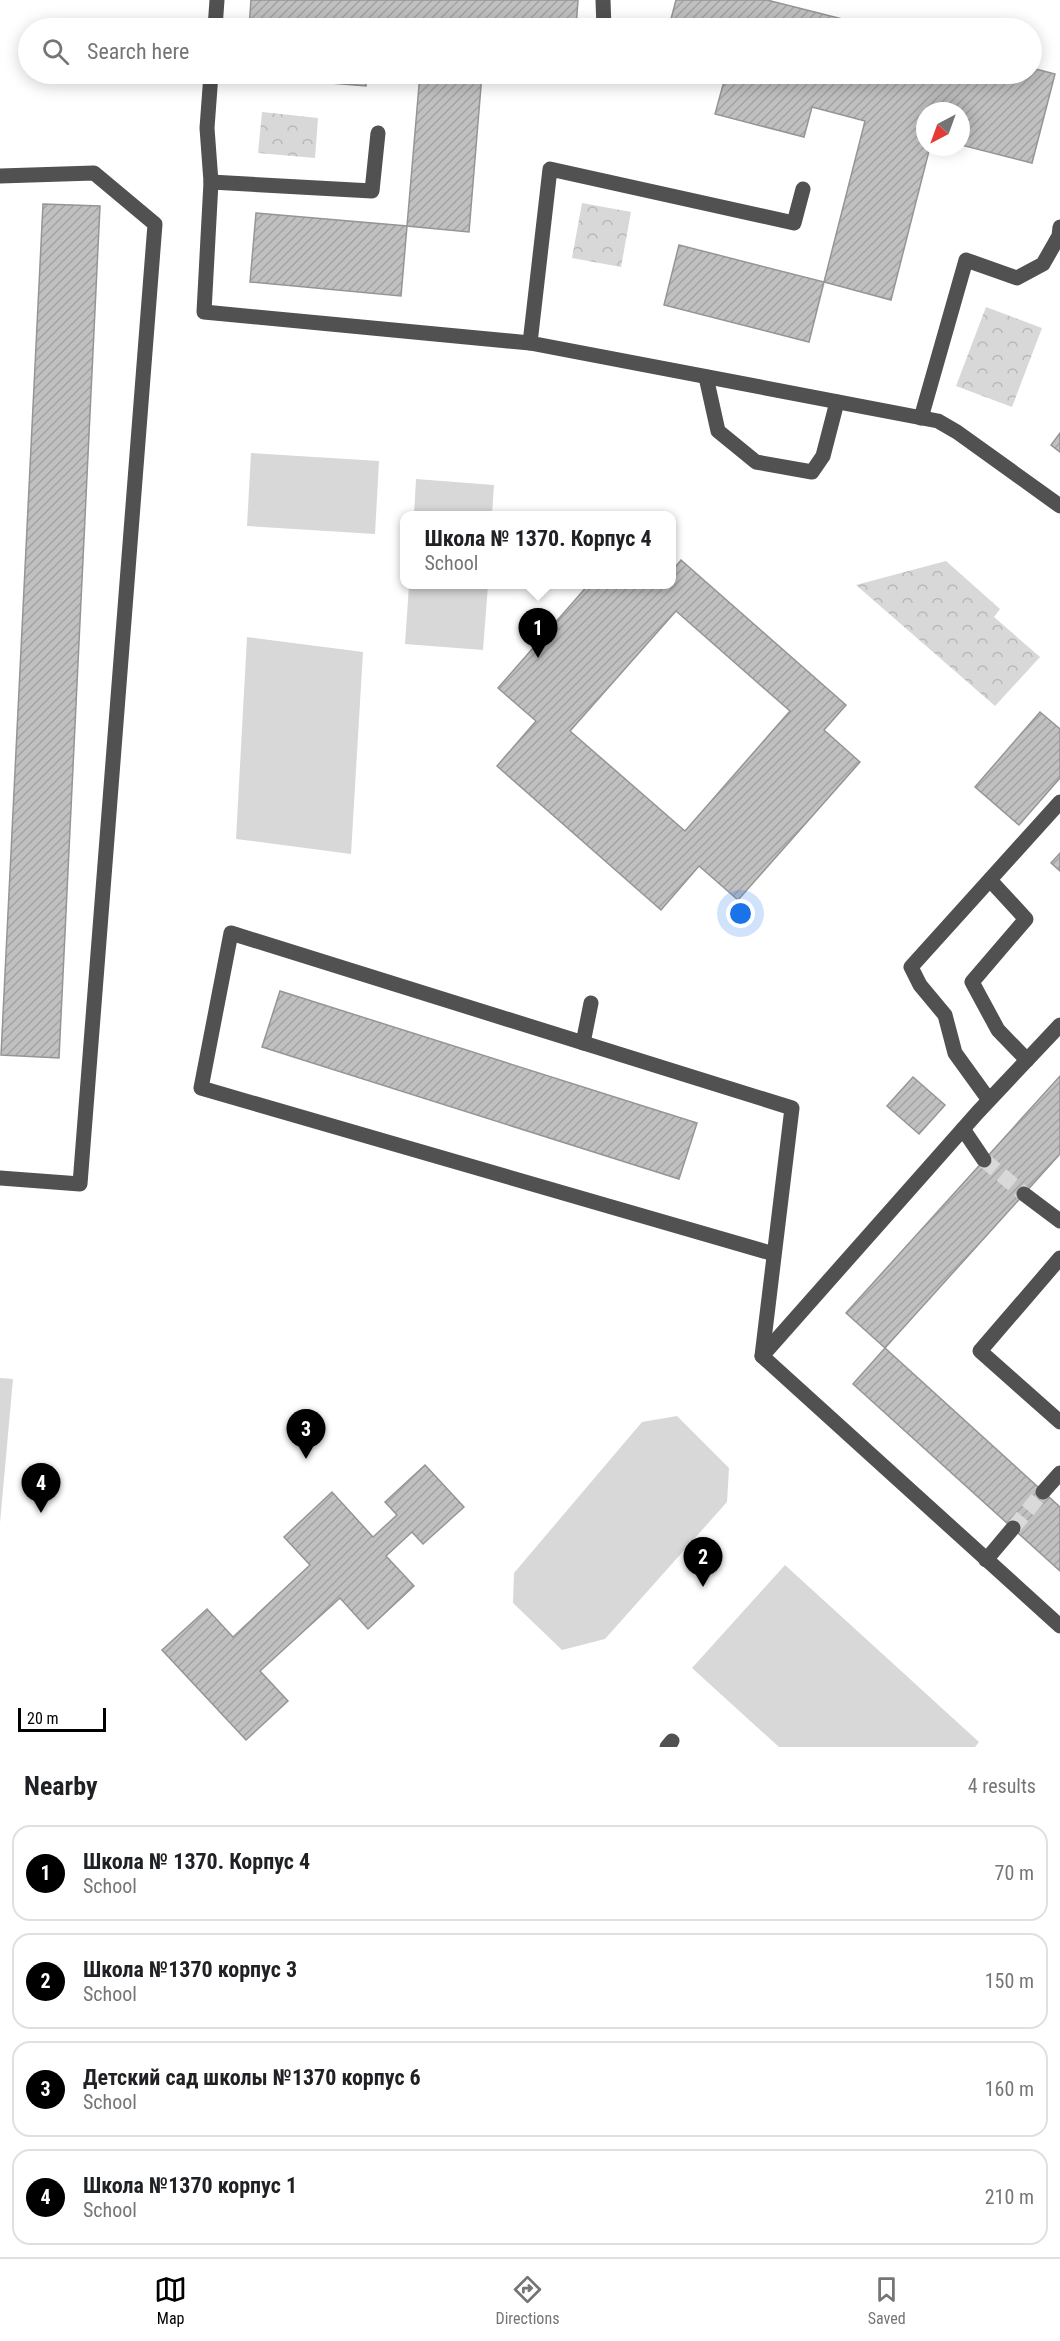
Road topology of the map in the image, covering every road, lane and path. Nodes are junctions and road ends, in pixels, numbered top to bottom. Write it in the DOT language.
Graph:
graph roads {
  1 [pos="217,0"];
  2 [pos="603,0"];
  3 [pos="216,18"];
  4 [pos="604,18"];
  5 [pos="210,84"];
  6 [pos="378,133"];
  7 [pos="0,177"];
  8 [pos="211,182"];
  9 [pos="802,189"];
  10 [pos="1060,227"];
  11 [pos="530,343"];
  12 [pos="706,377"];
  13 [pos="837,402"];
  14 [pos="921,418"];
  15 [pos="1060,506"];
  16 [pos="1060,802"];
  17 [pos="990,880"];
  18 [pos="591,1003"];
  19 [pos="1060,1025"];
  20 [pos="583,1043"];
  21 [pos="1027,1060"];
  22 [pos="989,1100"];
  23 [pos="963,1128"];
  24 [pos="984,1160"];
  25 [pos="0,1178"];
  26 [pos="1024,1194"];
  27 [pos="1060,1221"];
  28 [pos="774,1254"];
  29 [pos="1060,1258"];
  30 [pos="762,1356"];
  31 [pos="1060,1422"];
  32 [pos="1060,1473"];
  33 [pos="1043,1492"];
  34 [pos="1013,1528"];
  35 [pos="986,1560"];
  36 [pos="1060,1626"];
  1 -- 3 [label="lane"];
  2 -- 4 [label="lane"];
  5 -- 8 [label="lane"];
  6 -- 8 [label="lane"];
  7 -- 25 [label="lane"];
  8 -- 11 [label="lane"];
  9 -- 11 [label="lane"];
  10 -- 14 [label="lane"];
  11 -- 12 [label="lane"];
  12 -- 13 [label="lane"];
  12 -- 13 [label="lane"];
  13 -- 14 [label="lane"];
  14 -- 15 [label="lane"];
  16 -- 17 [label="lane"];
  17 -- 21 [label="lane"];
  17 -- 22 [label="lane"];
  18 -- 20 [label="lane"];
  19 -- 21 [label="lane"];
  20 -- 28 [label="lane"];
  20 -- 28 [label="lane"];
  21 -- 22 [label="lane"];
  22 -- 23 [label="lane"];
  23 -- 24 [label="lane"];
  23 -- 30 [label="lane"];
  26 -- 27 [label="lane"];
  28 -- 30 [label="lane"];
  29 -- 31 [label="lane"];
  30 -- 35 [label="lane"];
  32 -- 33 [label="lane"];
  34 -- 35 [label="lane"];
  35 -- 36 [label="lane"];
}
